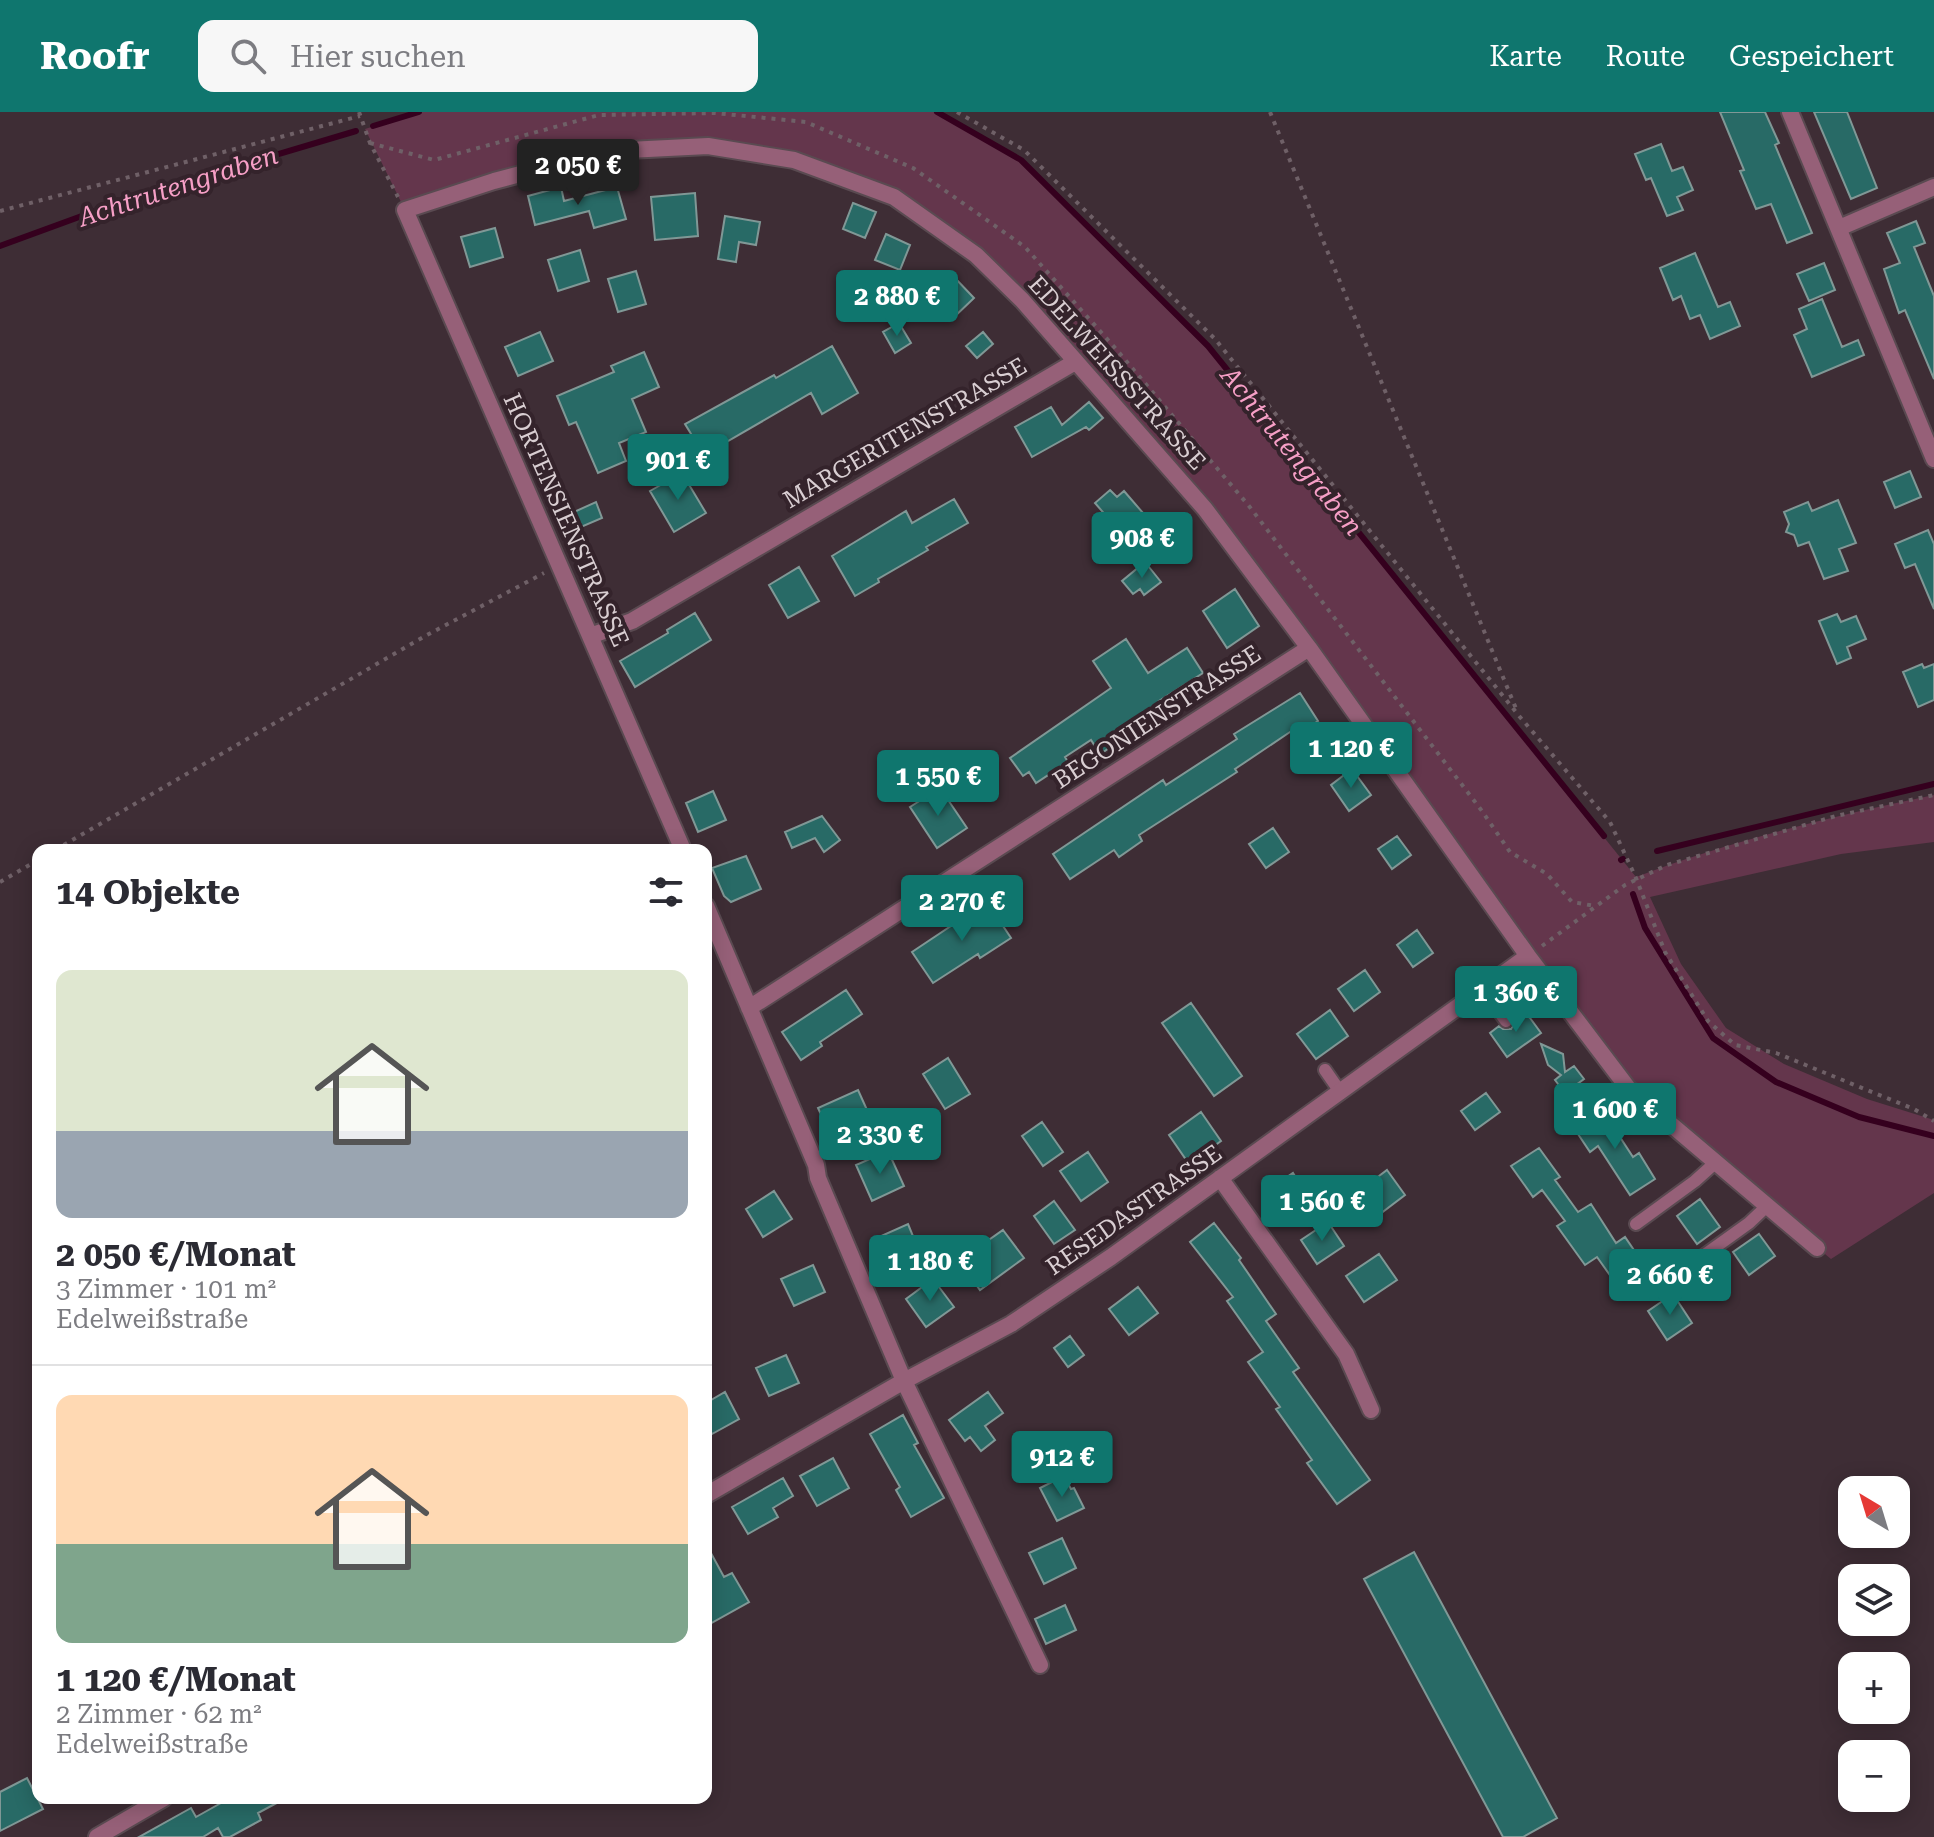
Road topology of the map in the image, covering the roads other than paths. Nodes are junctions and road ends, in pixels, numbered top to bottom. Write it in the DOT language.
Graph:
graph roads {
  1 [pos="1790,112"];
  2 [pos="1934,187"];
  3 [pos="405,210"];
  4 [pos="1839,228"];
  5 [pos="1075,362"];
  6 [pos="1934,459"];
  7 [pos="590,636"];
  8 [pos="1309,648"];
  9 [pos="680,844"];
  10 [pos="712,920"];
  11 [pos="1528,956"];
  12 [pos="1504,974"];
  13 [pos="1483,990"];
  14 [pos="749,1008"];
  15 [pos="1529,1009"];
  16 [pos="1506,1021"];
  17 [pos="1325,1070"];
  18 [pos="1341,1093"];
  19 [pos="1715,1163"];
  20 [pos="1220,1178"];
  21 [pos="1767,1206"];
  22 [pos="1636,1224"];
  23 [pos="1817,1248"];
  24 [pos="1671,1279"];
  25 [pos="904,1381"];
  26 [pos="1371,1410"];
  27 [pos="712,1492"];
  28 [pos="1040,1665"];
  29 [pos="154,1804"];
  30 [pos="97,1837"];
  1 -- 4 [label="street"];
  2 -- 4 [label="street"];
  3 -- 5 [label="street, EDELWEISSSTRASSE"];
  3 -- 7 [label="street, HORTENSIENSTRASSE"];
  4 -- 6 [label="street"];
  5 -- 7 [label="street, MARGERITENSTRASSE"];
  5 -- 8 [label="street, EDELWEISSSTRASSE"];
  7 -- 9 [label="street, HORTENSIENSTRASSE"];
  8 -- 11 [label="street, EDELWEISSSTRASSE"];
  8 -- 14 [label="street, BEGONIENSTRASSE"];
  10 -- 14 [label="street"];
  11 -- 12 [label="street, RESEDASTRASSE"];
  11 -- 19 [label="street, EDELWEISSSTRASSE"];
  12 -- 13 [label="street, RESEDASTRASSE"];
  12 -- 15 [label="lane"];
  13 -- 16 [label="lane"];
  13 -- 18 [label="street, RESEDASTRASSE"];
  14 -- 25 [label="street"];
  17 -- 18 [label="lane"];
  18 -- 20 [label="street, RESEDASTRASSE"];
  19 -- 21 [label="street, EDELWEISSSTRASSE"];
  19 -- 22 [label="lane"];
  20 -- 25 [label="street, RESEDASTRASSE"];
  20 -- 26 [label="street"];
  21 -- 23 [label="street, EDELWEISSSTRASSE"];
  21 -- 24 [label="lane"];
  25 -- 27 [label="street, RESEDASTRASSE"];
  25 -- 28 [label="street"];
  29 -- 30 [label="street"];
}
